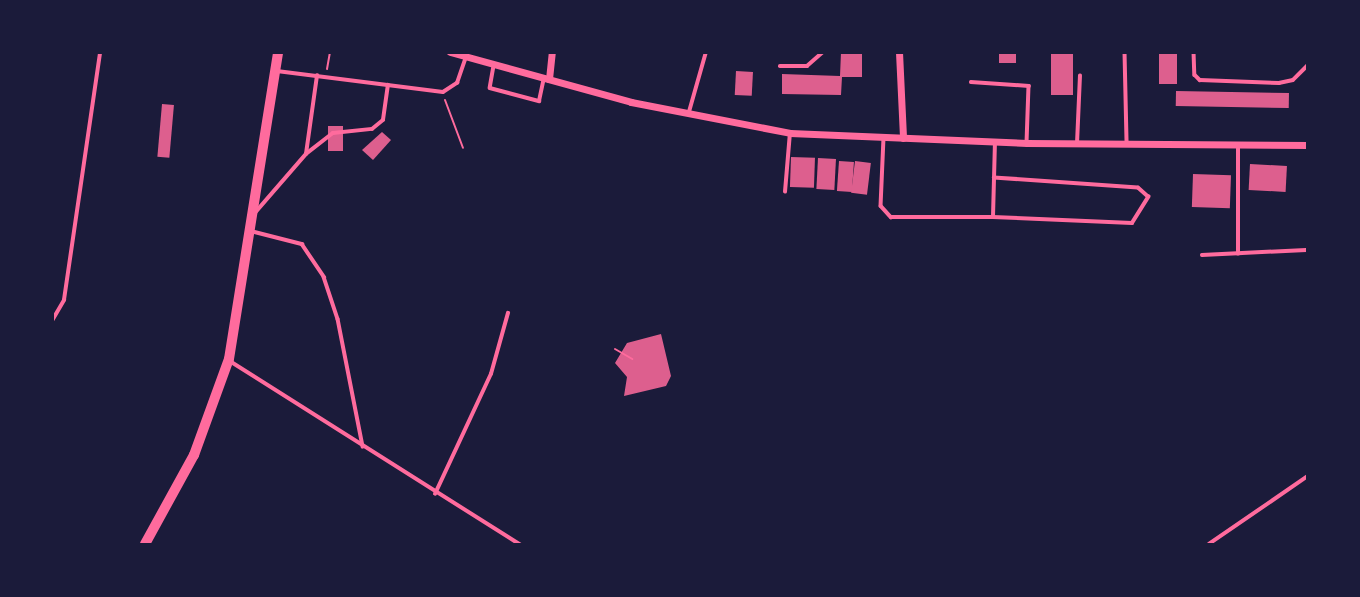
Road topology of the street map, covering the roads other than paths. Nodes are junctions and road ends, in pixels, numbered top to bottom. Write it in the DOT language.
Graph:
graph roads {
  1 [pos="100,52"];
  2 [pos="278,52"];
  3 [pos="450,52"];
  4 [pos="552,52"];
  5 [pos="706,52"];
  6 [pos="823,52"];
  7 [pos="899,52"];
  8 [pos="1125,52"];
  9 [pos="1194,52"];
  10 [pos="466,57"];
  11 [pos="495,65"];
  12 [pos="780,65"];
  13 [pos="1307,67"];
  14 [pos="275,71"];
  15 [pos="317,76"];
  16 [pos="1080,76"];
  17 [pos="547,79"];
  18 [pos="971,82"];
  19 [pos="388,85"];
  20 [pos="688,114"];
  21 [pos="790,133"];
  22 [pos="884,138"];
  23 [pos="903,138"];
  24 [pos="995,142"];
  25 [pos="1027,143"];
  26 [pos="1127,143"];
  27 [pos="1077,144"];
  28 [pos="1238,144"];
  29 [pos="1307,145"];
  30 [pos="306,154"];
  31 [pos="994,178"];
  32 [pos="785,192"];
  33 [pos="253,216"];
  34 [pos="993,217"];
  35 [pos="251,231"];
  36 [pos="1307,250"];
  37 [pos="1238,254"];
  38 [pos="1202,256"];
  39 [pos="508,313"];
  40 [pos="52,321"];
  41 [pos="229,359"];
  42 [pos="363,447"];
  43 [pos="1307,476"];
  44 [pos="435,494"];
  45 [pos="145,544"];
  46 [pos="520,544"];
  47 [pos="1209,544"];
  1 -- 40 [label="lane"];
  2 -- 14 [label="main road"];
  3 -- 10 [label="street"];
  4 -- 17 [label="street"];
  5 -- 20 [label="lane"];
  6 -- 12 [label="lane"];
  7 -- 23 [label="street"];
  8 -- 26 [label="lane"];
  9 -- 13 [label="lane"];
  10 -- 11 [label="street"];
  10 -- 19 [label="lane"];
  11 -- 17 [label="street"];
  11 -- 17 [label="lane"];
  14 -- 15 [label="lane"];
  14 -- 33 [label="main road"];
  15 -- 19 [label="lane"];
  15 -- 30 [label="lane"];
  16 -- 27 [label="lane"];
  17 -- 20 [label="street"];
  18 -- 25 [label="lane"];
  19 -- 30 [label="lane"];
  20 -- 21 [label="street"];
  21 -- 22 [label="street"];
  21 -- 32 [label="lane"];
  22 -- 23 [label="street"];
  22 -- 34 [label="lane"];
  23 -- 24 [label="street"];
  24 -- 25 [label="street"];
  24 -- 31 [label="lane"];
  25 -- 27 [label="street"];
  26 -- 27 [label="street"];
  26 -- 28 [label="street"];
  28 -- 29 [label="street"];
  28 -- 37 [label="lane"];
  30 -- 33 [label="lane"];
  31 -- 34 [label="lane"];
  31 -- 34 [label="lane"];
  33 -- 35 [label="main road"];
  35 -- 41 [label="main road"];
  35 -- 42 [label="lane"];
  36 -- 37 [label="lane"];
  37 -- 38 [label="lane"];
  39 -- 44 [label="lane"];
  41 -- 42 [label="lane"];
  41 -- 45 [label="main road"];
  42 -- 44 [label="lane"];
  43 -- 47 [label="lane"];
  44 -- 46 [label="lane"];
}
